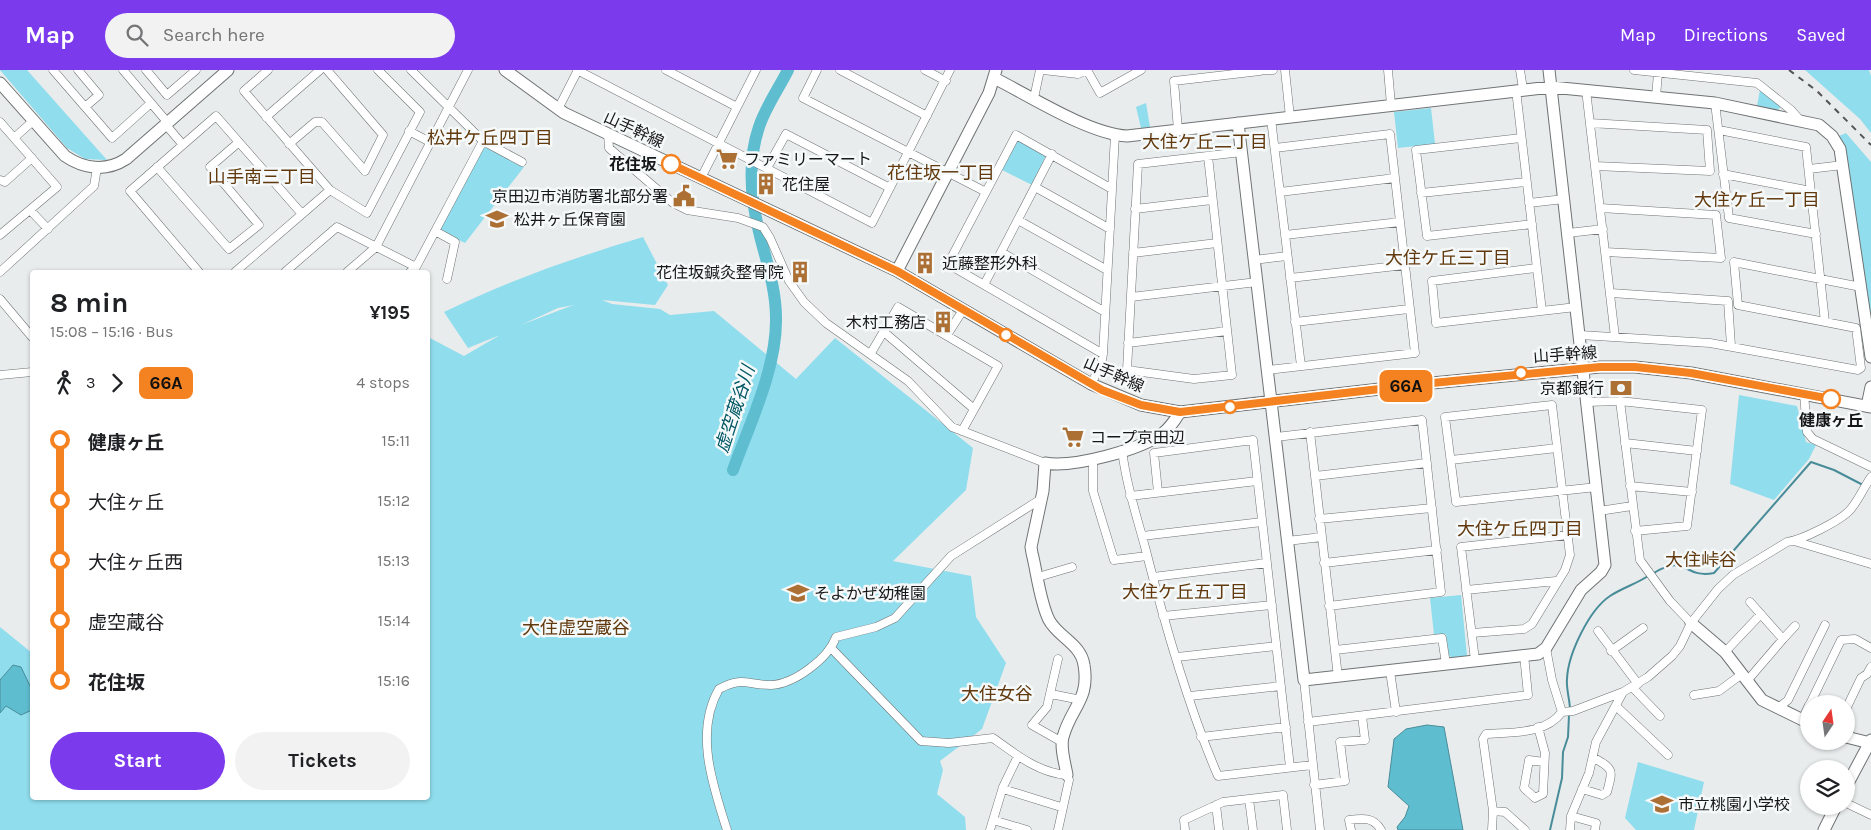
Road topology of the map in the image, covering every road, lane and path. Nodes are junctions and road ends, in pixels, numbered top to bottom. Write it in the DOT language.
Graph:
graph roads {
  1 [pos="53,70"];
  2 [pos="78,70"];
  3 [pos="123,70"];
  4 [pos="146,70"];
  5 [pos="268,70"];
  6 [pos="320,70"];
  7 [pos="327,70"];
  8 [pos="378,70"];
  9 [pos="412,70"];
  10 [pos="468,70"];
  11 [pos="505,70"];
  12 [pos="577,70"];
  13 [pos="666,70"];
  14 [pos="817,70"];
  15 [pos="840,70"];
  16 [pos="925,70"];
  17 [pos="950,70"];
  18 [pos="1041,70"];
  19 [pos="1087,70"];
  20 [pos="1141,70"];
  21 [pos="1273,70"];
  22 [pos="1285,70"];
  23 [pos="1388,70"];
  24 [pos="1520,70"];
  25 [pos="1549,70"];
  26 [pos="1634,70"];
  27 [pos="192,71"];
  28 [pos="755,71"];
  29 [pos="1260,71"];
  30 [pos="220,73"];
  31 [pos="1658,73"];
  32 [pos="1694,73"];
  33 [pos="995,74"];
  34 [pos="946,81"];
  35 [pos="0,82"];
  36 [pos="1551,87"];
  37 [pos="1519,90"];
  38 [pos="1586,90"];
  39 [pos="1656,97"];
  40 [pos="1034,98"];
  41 [pos="151,103"];
  42 [pos="1715,103"];
  43 [pos="1391,105"];
  44 [pos="85,107"];
  45 [pos="449,107"];
  46 [pos="737,107"];
  47 [pos="558,109"];
  48 [pos="927,116"];
  49 [pos="1290,116"];
  50 [pos="266,117"];
  51 [pos="1271,119"];
  52 [pos="1799,119"];
  53 [pos="33,121"];
  54 [pos="0,122"];
  55 [pos="1238,123"];
  56 [pos="1590,123"];
  57 [pos="167,124"];
  58 [pos="1178,130"];
  59 [pos="1719,130"];
  60 [pos="409,131"];
  61 [pos="608,134"];
  62 [pos="1115,136"];
  63 [pos="14,138"];
  64 [pos="1521,138"];
  65 [pos="483,141"];
  66 [pos="238,142"];
  67 [pos="430,142"];
  68 [pos="719,143"];
  69 [pos="289,144"];
  70 [pos="183,145"];
  71 [pos="1275,148"];
  72 [pos="908,152"];
  73 [pos="1242,152"];
  74 [pos="1052,154"];
  75 [pos="1208,156"];
  76 [pos="32,158"];
  77 [pos="522,162"];
  78 [pos="1843,165"];
  79 [pos="1595,166"];
  80 [pos="157,167"];
  81 [pos="97,168"];
  82 [pos="767,168"];
  83 [pos="1809,169"];
  84 [pos="949,173"];
  85 [pos="1723,174"];
  86 [pos="700,178"];
  87 [pos="1394,178"];
  88 [pos="0,180"];
  89 [pos="1526,182"];
  90 [pos="1035,187"];
  91 [pos="890,188"];
  92 [pos="1112,189"];
  93 [pos="330,190"];
  94 [pos="1811,191"];
  95 [pos="986,192"];
  96 [pos="1280,192"];
  97 [pos="1421,194"];
  98 [pos="1564,199"];
  99 [pos="1212,200"];
  100 [pos="1530,202"];
  101 [pos="1600,208"];
  102 [pos="1135,209"];
  103 [pos="30,210"];
  104 [pos="302,214"];
  105 [pos="1018,220"];
  106 [pos="1400,222"];
  107 [pos="1532,224"];
  108 [pos="48,229"];
  109 [pos="1110,229"];
  110 [pos="1602,229"];
  111 [pos="435,231"];
  112 [pos="1568,233"];
  113 [pos="1816,234"];
  114 [pos="1285,235"];
  115 [pos="0,236"];
  116 [pos="1217,243"];
  117 [pos="376,247"];
  118 [pos="1001,252"];
  119 [pos="1606,252"];
  120 [pos="1132,253"];
  121 [pos="1287,256"];
  122 [pos="1254,260"];
  123 [pos="1405,265"];
  124 [pos="1536,268"];
  125 [pos="197,270"];
  126 [pos="236,270"];
  127 [pos="287,270"];
  128 [pos="349,270"];
  129 [pos="413,270"];
  130 [pos="1107,270"];
  131 [pos="897,271"];
  132 [pos="0,272"];
  133 [pos="1290,278"];
  134 [pos="447,279"];
  135 [pos="1822,279"];
  136 [pos="1257,282"];
  137 [pos="984,285"];
  138 [pos="1222,286"];
  139 [pos="1861,287"];
  140 [pos="1611,293"];
  141 [pos="1131,297"];
  142 [pos="0,300"];
  143 [pos="1576,307"];
  144 [pos="1410,309"];
  145 [pos="963,310"];
  146 [pos="1542,311"];
  147 [pos="1105,312"];
  148 [pos="1295,322"];
  149 [pos="1826,322"];
  150 [pos="1227,330"];
  151 [pos="884,332"];
  152 [pos="30,335"];
  153 [pos="947,335"];
  154 [pos="1580,335"];
  155 [pos="1616,337"];
  156 [pos="1128,343"];
  157 [pos="1731,346"];
  158 [pos="871,354"];
  159 [pos="1102,354"];
  160 [pos="1871,357"];
  161 [pos="1301,366"];
  162 [pos="1583,368"];
  163 [pos="1267,370"];
  164 [pos="30,372"];
  165 [pos="0,375"];
  166 [pos="1091,384"];
  167 [pos="1871,387"];
  168 [pos="1804,393"];
  169 [pos="1620,401"];
  170 [pos="1271,402"];
  171 [pos="1586,402"];
  172 [pos="1869,406"];
  173 [pos="974,409"];
  174 [pos="1180,412"];
  175 [pos="962,431"];
  176 [pos="1310,432"];
  177 [pos="1276,437"];
  178 [pos="1625,443"];
  179 [pos="1557,448"];
  180 [pos="1122,450"];
  181 [pos="1697,451"];
  182 [pos="1093,459"];
  183 [pos="1451,460"];
  184 [pos="1427,462"];
  185 [pos="1045,463"];
  186 [pos="1871,467"];
  187 [pos="1315,476"];
  188 [pos="1869,480"];
  189 [pos="1258,482"];
  190 [pos="1630,486"];
  191 [pos="1597,487"];
  192 [pos="1158,492"];
  193 [pos="1563,492"];
  194 [pos="1692,492"];
  195 [pos="1130,496"];
  196 [pos="1041,499"];
  197 [pos="1632,506"];
  198 [pos="1432,508"];
  199 [pos="1599,511"];
  200 [pos="1319,520"];
  201 [pos="1262,522"];
  202 [pos="1635,531"];
  203 [pos="1568,535"];
  204 [pos="1142,536"];
  205 [pos="1322,538"];
  206 [pos="1288,541"];
  207 [pos="1794,541"];
  208 [pos="1437,550"];
  209 [pos="1147,556"];
  210 [pos="1267,563"];
  211 [pos="1324,563"];
  212 [pos="1871,564"];
  213 [pos="1072,567"];
  214 [pos="1038,577"];
  215 [pos="1152,577"];
  216 [pos="1556,581"];
  217 [pos="1466,590"];
  218 [pos="1750,602"];
  219 [pos="1272,605"];
  220 [pos="1330,606"];
  221 [pos="1761,614"];
  222 [pos="1164,616"];
  223 [pos="1691,623"];
  224 [pos="1825,625"];
  225 [pos="1795,626"];
  226 [pos="1643,628"];
  227 [pos="1598,631"];
  228 [pos="1472,633"];
  229 [pos="1782,639"];
  230 [pos="1276,646"];
  231 [pos="1546,648"];
  232 [pos="1871,648"];
  233 [pos="832,649"];
  234 [pos="1335,650"];
  235 [pos="1611,650"];
  236 [pos="1725,652"];
  237 [pos="1524,655"];
  238 [pos="1177,658"];
  239 [pos="1058,659"];
  240 [pos="1474,660"];
  241 [pos="1446,664"];
  242 [pos="1871,667"];
  243 [pos="1390,670"];
  244 [pos="1338,677"];
  245 [pos="1745,677"];
  246 [pos="1304,680"];
  247 [pos="1281,686"];
  248 [pos="1635,686"];
  249 [pos="1623,692"];
  250 [pos="1051,694"];
  251 [pos="1694,695"];
  252 [pos="1814,695"];
  253 [pos="1852,695"];
  254 [pos="1190,696"];
  255 [pos="1081,700"];
  256 [pos="1616,706"];
  257 [pos="1778,708"];
  258 [pos="1396,712"];
  259 [pos="1567,712"];
  260 [pos="1362,716"];
  261 [pos="1660,716"];
  262 [pos="1800,719"];
  263 [pos="1308,722"];
  264 [pos="1286,727"];
  265 [pos="1538,727"];
  266 [pos="1201,737"];
  267 [pos="1855,739"];
  268 [pos="1062,742"];
  269 [pos="1870,742"];
  270 [pos="1668,755"];
  271 [pos="1018,756"];
  272 [pos="1594,758"];
  273 [pos="1544,762"];
  274 [pos="1312,765"];
  275 [pos="1290,767"];
  276 [pos="1855,770"];
  277 [pos="1067,775"];
  278 [pos="1314,785"];
  279 [pos="1002,789"];
  280 [pos="1582,789"];
  281 [pos="1249,799"];
  282 [pos="1216,805"];
  283 [pos="1061,807"];
  284 [pos="1855,807"];
  285 [pos="1494,811"];
  286 [pos="1871,814"];
  287 [pos="1832,815"];
  288 [pos="1571,816"];
  289 [pos="993,820"];
  290 [pos="727,830"];
  291 [pos="990,830"];
  292 [pos="1027,830"];
  293 [pos="1058,830"];
  294 [pos="1185,830"];
  295 [pos="1219,830"];
  296 [pos="1252,830"];
  297 [pos="1287,830"];
  298 [pos="1320,830"];
  299 [pos="1351,830"];
  300 [pos="1381,830"];
  301 [pos="1492,830"];
  302 [pos="1525,830"];
  303 [pos="1570,830"];
  304 [pos="1594,830"];
  305 [pos="1824,830"];
  1 -- 44 [label="street"];
  2 -- 44 [label="street"];
  3 -- 41 [label="street"];
  4 -- 27 [label="street"];
  5 -- 50 [label="street"];
  6 -- 50 [label="street"];
  7 -- 69 [label="street"];
  8 -- 60 [label="street"];
  9 -- 45 [label="street"];
  10 -- 45 [label="street"];
  11 -- 47 [label="street, 山手幹線"];
  12 -- 47 [label="street"];
  12 -- 68 [label="street"];
  13 -- 46 [label="street"];
  14 -- 72 [label="street"];
  15 -- 48 [label="street"];
  16 -- 34 [label="street"];
  17 -- 34 [label="street"];
  18 -- 19 [label="street"];
  18 -- 40 [label="street"];
  19 -- 20 [label="street"];
  21 -- 29 [label="street"];
  22 -- 49 [label="street"];
  23 -- 43 [label="street"];
  24 -- 37 [label="street"];
  25 -- 36 [label="street"];
  26 -- 31 [label="street"];
  28 -- 46 [label="street"];
  29 -- 58 [label="street"];
  30 -- 57 [label="street"];
  31 -- 32 [label="street"];
  31 -- 39 [label="street"];
  32 -- 52 [label="street"];
  33 -- 40 [label="street"];
  33 -- 84 [label="street"];
  34 -- 48 [label="street"];
  35 -- 53 [label="street"];
  36 -- 37 [label="street"];
  36 -- 38 [label="street"];
  36 -- 98 [label="street"];
  37 -- 43 [label="street"];
  37 -- 64 [label="street"];
  38 -- 39 [label="street"];
  38 -- 56 [label="street"];
  39 -- 42 [label="street"];
  40 -- 62 [label="street"];
  41 -- 44 [label="street"];
  41 -- 57 [label="street"];
  42 -- 52 [label="street"];
  42 -- 59 [label="street"];
  43 -- 49 [label="street"];
  45 -- 65 [label="street"];
  45 -- 67 [label="street"];
  46 -- 68 [label="street"];
  47 -- 61 [label="street, 山手幹線"];
  48 -- 72 [label="street"];
  49 -- 51 [label="street"];
  50 -- 69 [label="street"];
  51 -- 55 [label="street"];
  51 -- 71 [label="street"];
  52 -- 78 [label="street"];
  53 -- 63 [label="street"];
  53 -- 81 [label="street"];
  54 -- 63 [label="street"];
  55 -- 58 [label="street"];
  55 -- 73 [label="street"];
  56 -- 79 [label="street"];
  56 -- 79 [label="street"];
  57 -- 70 [label="street"];
  57 -- 81 [label="street"];
  58 -- 62 [label="street"];
  59 -- 83 [label="street"];
  59 -- 85 [label="street"];
  60 -- 67 [label="street"];
  60 -- 93 [label="street"];
  61 -- 86 [label="street, 山手幹線"];
  61 -- 158 [label="street"];
  62 -- 92 [label="street"];
  63 -- 76 [label="street"];
  64 -- 89 [label="street"];
  64 -- 97 [label="street"];
  65 -- 77 [label="street"];
  65 -- 111 [label="street"];
  66 -- 70 [label="street"];
  66 -- 80 [label="street"];
  66 -- 104 [label="street"];
  67 -- 117 [label="street"];
  68 -- 82 [label="street"];
  68 -- 86 [label="street"];
  69 -- 93 [label="street"];
  70 -- 80 [label="street"];
  71 -- 87 [label="street"];
  71 -- 96 [label="street"];
  72 -- 84 [label="street"];
  72 -- 91 [label="street"];
  73 -- 75 [label="street"];
  73 -- 122 [label="street"];
  74 -- 90 [label="street"];
  74 -- 92 [label="street"];
  74 -- 95 [label="street"];
  75 -- 99 [label="street"];
  75 -- 102 [label="street"];
  76 -- 88 [label="street"];
  76 -- 103 [label="street"];
  78 -- 83 [label="street"];
  78 -- 139 [label="street"];
  79 -- 101 [label="street"];
  80 -- 125 [label="street"];
  81 -- 108 [label="street"];
  82 -- 91 [label="street"];
  82 -- 91 [label="street"];
  83 -- 94 [label="street"];
  84 -- 95 [label="street"];
  84 -- 131 [label="street"];
  85 -- 94 [label="street"];
  85 -- 113 [label="street"];
  86 -- 131 [label="street, 山手幹線"];
  87 -- 96 [label="street"];
  87 -- 106 [label="street"];
  89 -- 97 [label="street"];
  89 -- 100 [label="street"];
  90 -- 105 [label="street"];
  90 -- 109 [label="street"];
  92 -- 109 [label="street"];
  93 -- 104 [label="street"];
  94 -- 113 [label="street"];
  95 -- 137 [label="street"];
  96 -- 114 [label="street"];
  97 -- 107 [label="street"];
  98 -- 100 [label="street"];
  98 -- 112 [label="street"];
  99 -- 102 [label="street"];
  99 -- 116 [label="street"];
  100 -- 107 [label="street"];
  101 -- 110 [label="street"];
  101 -- 119 [label="street"];
  102 -- 120 [label="street"];
  103 -- 108 [label="street"];
  103 -- 115 [label="street"];
  104 -- 126 [label="street"];
  105 -- 118 [label="street"];
  105 -- 130 [label="street"];
  106 -- 114 [label="street"];
  106 -- 123 [label="street"];
  107 -- 124 [label="street"];
  108 -- 132 [label="street"];
  109 -- 130 [label="street"];
  110 -- 112 [label="street"];
  110 -- 119 [label="street"];
  111 -- 129 [label="street"];
  111 -- 134 [label="street"];
  112 -- 143 [label="street"];
  113 -- 135 [label="street"];
  114 -- 121 [label="street"];
  116 -- 120 [label="street"];
  116 -- 138 [label="street"];
  117 -- 127 [label="street"];
  117 -- 128 [label="street"];
  117 -- 129 [label="street"];
  118 -- 137 [label="street"];
  118 -- 147 [label="street"];
  119 -- 140 [label="street"];
  120 -- 141 [label="street"];
  121 -- 122 [label="street"];
  121 -- 133 [label="street"];
  122 -- 136 [label="street"];
  123 -- 133 [label="street"];
  123 -- 144 [label="street"];
  124 -- 146 [label="street"];
  124 -- 146 [label="street"];
  130 -- 147 [label="street"];
  131 -- 145 [label="street, 山手幹線"];
  133 -- 148 [label="street"];
  135 -- 139 [label="street"];
  135 -- 149 [label="street"];
  135 -- 149 [label="street"];
  136 -- 138 [label="street"];
  136 -- 163 [label="street"];
  137 -- 159 [label="street"];
  138 -- 141 [label="street"];
  138 -- 150 [label="street"];
  139 -- 160 [label="street"];
  140 -- 155 [label="street"];
  140 -- 157 [label="street"];
  141 -- 156 [label="street"];
  142 -- 152 [label="street"];
  143 -- 146 [label="street"];
  143 -- 154 [label="street"];
  144 -- 148 [label="street"];
  144 -- 161 [label="street"];
  145 -- 153 [label="street"];
  145 -- 166 [label="street, 山手幹線"];
  147 -- 159 [label="street"];
  148 -- 161 [label="street"];
  149 -- 157 [label="street"];
  150 -- 156 [label="street"];
  150 -- 156 [label="street"];
  151 -- 153 [label="street"];
  151 -- 158 [label="street"];
  151 -- 173 [label="street"];
  153 -- 173 [label="street"];
  154 -- 155 [label="street"];
  154 -- 162 [label="street"];
  155 -- 157 [label="street"];
  158 -- 175 [label="street"];
  159 -- 166 [label="street"];
  161 -- 163 [label="street"];
  162 -- 168 [label="street, 山手幹線"];
  162 -- 170 [label="street, 山手幹線"];
  162 -- 171 [label="street"];
  163 -- 170 [label="street"];
  164 -- 165 [label="street"];
  166 -- 174 [label="street, 山手幹線"];
  167 -- 172 [label="street"];
  168 -- 172 [label="street, 山手幹線"];
  168 -- 186 [label="street"];
  169 -- 171 [label="street"];
  169 -- 178 [label="street"];
  169 -- 181 [label="street"];
  170 -- 174 [label="street, 山手幹線"];
  170 -- 177 [label="street"];
  171 -- 191 [label="street"];
  173 -- 175 [label="street"];
  174 -- 180 [label="street"];
  175 -- 185 [label="street"];
  176 -- 177 [label="street"];
  176 -- 184 [label="street"];
  176 -- 187 [label="street"];
  177 -- 206 [label="street"];
  178 -- 181 [label="street"];
  178 -- 190 [label="street"];
  179 -- 183 [label="street"];
  179 -- 183 [label="street"];
  179 -- 193 [label="street"];
  180 -- 182 [label="street"];
  180 -- 195 [label="street"];
  181 -- 194 [label="street"];
  182 -- 185 [label="street"];
  182 -- 209 [label="street"];
  183 -- 193 [label="street"];
  184 -- 187 [label="street"];
  184 -- 198 [label="street"];
  185 -- 196 [label="street"];
  187 -- 200 [label="street"];
  188 -- 207 [label="street"];
  189 -- 192 [label="street"];
  189 -- 192 [label="street"];
  189 -- 201 [label="street"];
  190 -- 194 [label="street"];
  190 -- 197 [label="street"];
  191 -- 193 [label="street"];
  191 -- 199 [label="street"];
  192 -- 195 [label="street"];
  193 -- 203 [label="street"];
  194 -- 202 [label="street"];
  195 -- 204 [label="street"];
  196 -- 214 [label="street"];
  196 -- 233 [label="street"];
  197 -- 199 [label="street"];
  197 -- 202 [label="street"];
  198 -- 200 [label="street"];
  198 -- 208 [label="street"];
  199 -- 231 [label="street"];
  200 -- 205 [label="street"];
  201 -- 204 [label="street"];
  201 -- 210 [label="street"];
  202 -- 223 [label="street"];
  203 -- 216 [label="street"];
  203 -- 217 [label="street"];
  204 -- 209 [label="street"];
  205 -- 206 [label="street"];
  205 -- 211 [label="street"];
  206 -- 246 [label="street"];
  207 -- 212 [label="street"];
  207 -- 223 [label="street"];
  208 -- 211 [label="street"];
  208 -- 220 [label="street"];
  209 -- 215 [label="street"];
  210 -- 215 [label="street"];
  210 -- 219 [label="street"];
  211 -- 220 [label="street"];
  213 -- 214 [label="street"];
  214 -- 255 [label="street"];
  215 -- 222 [label="street"];
  216 -- 217 [label="street"];
  216 -- 228 [label="street"];
  217 -- 228 [label="street"];
  218 -- 221 [label="street"];
  219 -- 222 [label="street"];
  219 -- 230 [label="street"];
  220 -- 234 [label="street"];
  221 -- 229 [label="street"];
  221 -- 236 [label="street"];
  222 -- 238 [label="street"];
  223 -- 236 [label="street"];
  223 -- 248 [label="street"];
  224 -- 257 [label="street"];
  225 -- 229 [label="street"];
  226 -- 235 [label="street"];
  227 -- 235 [label="street"];
  228 -- 240 [label="street"];
  229 -- 245 [label="street"];
  230 -- 238 [label="street"];
  230 -- 247 [label="street"];
  231 -- 237 [label="street"];
  231 -- 259 [label="street"];
  232 -- 252 [label="street"];
  233 -- 271 [label="street"];
  233 -- 290 [label="street"];
  234 -- 241 [label="street"];
  234 -- 244 [label="street"];
  235 -- 248 [label="street"];
  236 -- 245 [label="street"];
  237 -- 240 [label="street"];
  237 -- 258 [label="street"];
  238 -- 254 [label="street"];
  239 -- 250 [label="street"];
  240 -- 241 [label="street"];
  241 -- 243 [label="street"];
  242 -- 253 [label="street"];
  243 -- 244 [label="street"];
  243 -- 258 [label="street"];
  244 -- 246 [label="street"];
  245 -- 251 [label="street"];
  245 -- 257 [label="street"];
  246 -- 263 [label="street"];
  247 -- 254 [label="street"];
  247 -- 264 [label="street"];
  248 -- 249 [label="street"];
  248 -- 261 [label="street"];
  249 -- 256 [label="street"];
  249 -- 259 [label="street"];
  250 -- 255 [label="street"];
  250 -- 268 [label="street"];
  254 -- 266 [label="street"];
  255 -- 268 [label="street"];
  256 -- 270 [label="street"];
  256 -- 272 [label="street"];
  257 -- 262 [label="street"];
  258 -- 260 [label="street"];
  259 -- 265 [label="street"];
  260 -- 263 [label="street"];
  260 -- 278 [label="street"];
  263 -- 274 [label="street"];
  264 -- 266 [label="street"];
  264 -- 275 [label="street"];
  265 -- 273 [label="street"];
  265 -- 285 [label="street"];
  266 -- 275 [label="street"];
  267 -- 269 [label="street"];
  268 -- 277 [label="street"];
  269 -- 276 [label="street"];
  271 -- 277 [label="street"];
  271 -- 279 [label="street"];
  272 -- 280 [label="street"];
  272 -- 280 [label="street"];
  273 -- 273 [label="street"];
  274 -- 275 [label="street"];
  274 -- 278 [label="street"];
  277 -- 283 [label="street"];
  278 -- 298 [label="street"];
  279 -- 283 [label="street"];
  279 -- 289 [label="street"];
  280 -- 288 [label="street"];
  281 -- 282 [label="street"];
  281 -- 296 [label="street"];
  281 -- 297 [label="street"];
  282 -- 294 [label="street"];
  282 -- 295 [label="street"];
  283 -- 293 [label="street"];
  284 -- 286 [label="street"];
  285 -- 301 [label="street"];
  285 -- 302 [label="street"];
  287 -- 305 [label="street"];
  288 -- 303 [label="street"];
  288 -- 304 [label="street"];
  289 -- 291 [label="street"];
  289 -- 292 [label="street"];
  299 -- 300 [label="street"];
}
